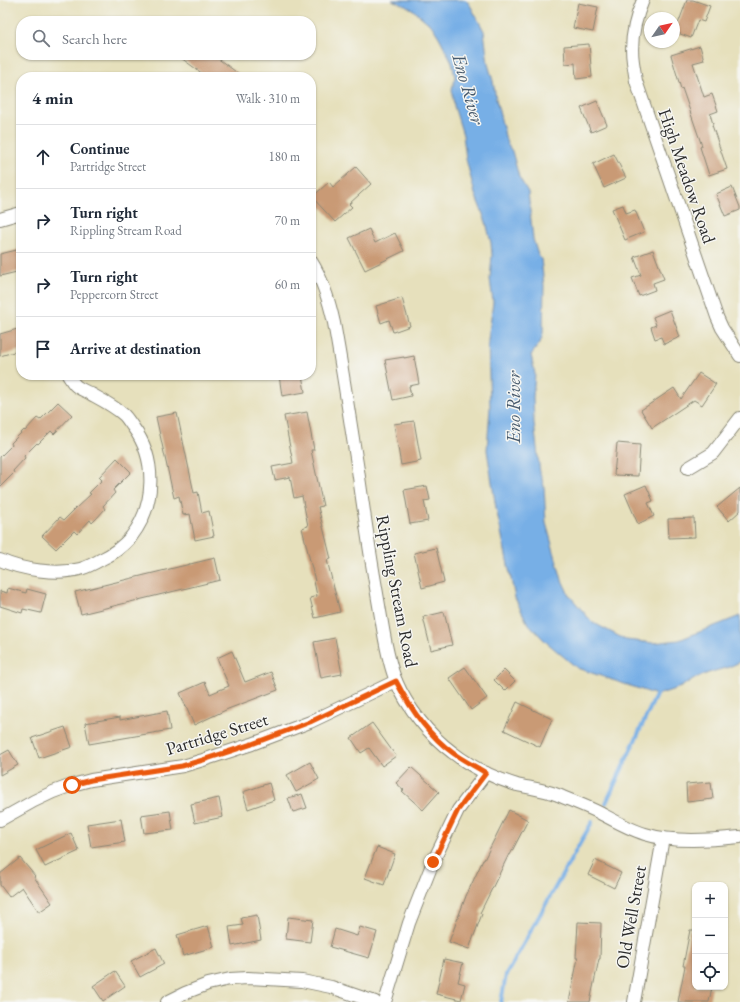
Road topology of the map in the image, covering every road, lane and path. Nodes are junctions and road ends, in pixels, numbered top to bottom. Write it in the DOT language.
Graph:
graph roads {
  1 [pos="643,0"];
  2 [pos="16,214"];
  3 [pos="0,219"];
  4 [pos="316,271"];
  5 [pos="740,356"];
  6 [pos="72,380"];
  7 [pos="740,418"];
  8 [pos="688,468"];
  9 [pos="0,560"];
  10 [pos="396,681"];
  11 [pos="486,773"];
  12 [pos="0,820"];
  13 [pos="740,837"];
  14 [pos="663,838"];
  15 [pos="167,1002"];
  16 [pos="375,1002"];
  17 [pos="385,1002"];
  18 [pos="634,1002"];
  1 -- 5 [label="street, High Meadow Road"];
  2 -- 3 [label="street"];
  4 -- 10 [label="street, Rippling Stream Road"];
  6 -- 9 [label="street"];
  7 -- 8 [label="street"];
  10 -- 11 [label="street, Rippling Stream Road"];
  10 -- 12 [label="street, Partridge Street"];
  11 -- 14 [label="street, Rippling Stream Road"];
  11 -- 17 [label="street"];
  13 -- 14 [label="street, Rippling Stream Road"];
  14 -- 18 [label="street, Old Well Street"];
  15 -- 16 [label="street"];
}
